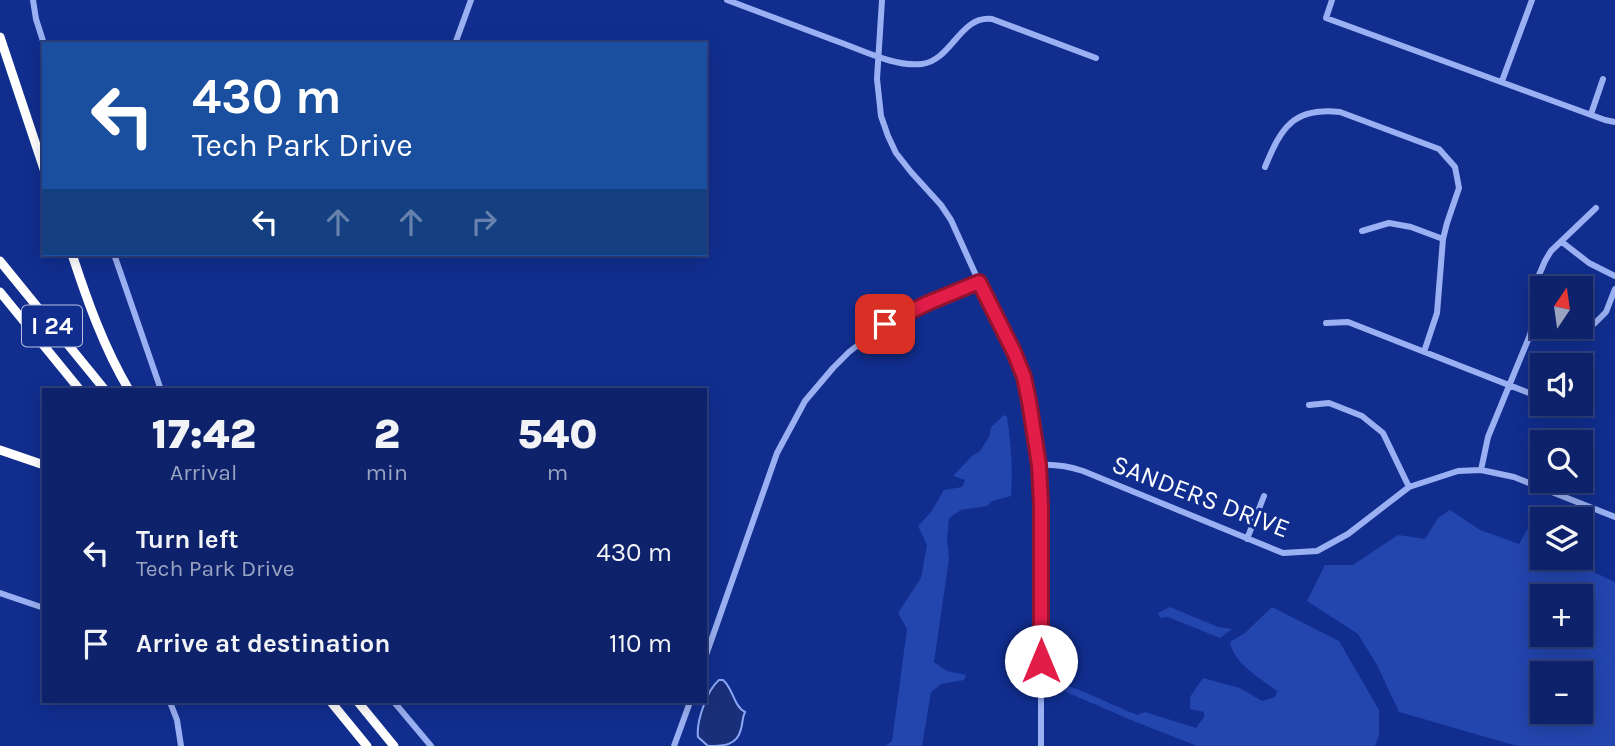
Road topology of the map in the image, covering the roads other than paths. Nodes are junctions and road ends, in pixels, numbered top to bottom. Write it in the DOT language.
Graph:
graph roads {
  1 [pos="33,0"];
  2 [pos="471,0"];
  3 [pos="727,0"];
  4 [pos="882,0"];
  5 [pos="1332,0"];
  6 [pos="1532,0"];
  7 [pos="0,37"];
  8 [pos="43,42"];
  9 [pos="456,42"];
  10 [pos="877,56"];
  11 [pos="1096,58"];
  12 [pos="1603,79"];
  13 [pos="1502,81"];
  14 [pos="1591,114"];
  15 [pos="1615,122"];
  16 [pos="42,163"];
  17 [pos="1265,167"];
  18 [pos="1596,208"];
  19 [pos="1362,231"];
  20 [pos="1443,239"];
  21 [pos="1562,242"];
  22 [pos="73,256"];
  23 [pos="115,256"];
  24 [pos="0,261"];
  25 [pos="1615,276"];
  26 [pos="979,282"];
  27 [pos="1615,289"];
  28 [pos="0,292"];
  29 [pos="1326,323"];
  30 [pos="1594,324"];
  31 [pos="1424,352"];
  32 [pos="1510,385"];
  33 [pos="78,388"];
  34 [pos="103,388"];
  35 [pos="128,388"];
  36 [pos="160,388"];
  37 [pos="1530,393"];
  38 [pos="1309,405"];
  39 [pos="0,450"];
  40 [pos="42,464"];
  41 [pos="1039,465"];
  42 [pos="1481,470"];
  43 [pos="1409,487"];
  44 [pos="1264,496"];
  45 [pos="1615,517"];
  46 [pos="1247,539"];
  47 [pos="0,593"];
  48 [pos="42,607"];
  49 [pos="707,652"];
  50 [pos="170,703"];
  51 [pos="332,703"];
  52 [pos="359,703"];
  53 [pos="395,703"];
  54 [pos="690,703"];
  55 [pos="181,746"];
  56 [pos="367,746"];
  57 [pos="394,746"];
  58 [pos="431,746"];
  59 [pos="674,746"];
  60 [pos="1041,746"];
  1 -- 8 [label="street"];
  2 -- 9 [label="street"];
  3 -- 10 [label="street"];
  4 -- 10 [label="street"];
  5 -- 13 [label="street"];
  6 -- 13 [label="street"];
  7 -- 16 [label="highway"];
  10 -- 11 [label="street"];
  10 -- 26 [label="street"];
  12 -- 14 [label="street"];
  13 -- 14 [label="street"];
  14 -- 15 [label="street"];
  17 -- 20 [label="street"];
  18 -- 21 [label="street"];
  19 -- 20 [label="street"];
  20 -- 31 [label="street"];
  21 -- 25 [label="street"];
  21 -- 32 [label="street"];
  22 -- 35 [label="highway"];
  23 -- 36 [label="street"];
  24 -- 34 [label="highway, I 24"];
  26 -- 41 [label="street"];
  26 -- 49 [label="street"];
  27 -- 30 [label="street"];
  28 -- 33 [label="highway, I 24"];
  29 -- 31 [label="street"];
  31 -- 32 [label="street"];
  32 -- 37 [label="street"];
  32 -- 42 [label="street"];
  38 -- 43 [label="street"];
  39 -- 40 [label="highway"];
  41 -- 46 [label="street, SANDERS DRIVE"];
  41 -- 60 [label="street"];
  42 -- 43 [label="street, SANDERS DRIVE"];
  42 -- 45 [label="street, SANDERS DRIVE"];
  43 -- 46 [label="street, SANDERS DRIVE"];
  44 -- 46 [label="street"];
  47 -- 48 [label="street"];
  50 -- 55 [label="street"];
  51 -- 56 [label="highway"];
  52 -- 57 [label="highway"];
  53 -- 58 [label="street"];
  54 -- 59 [label="street"];
}
